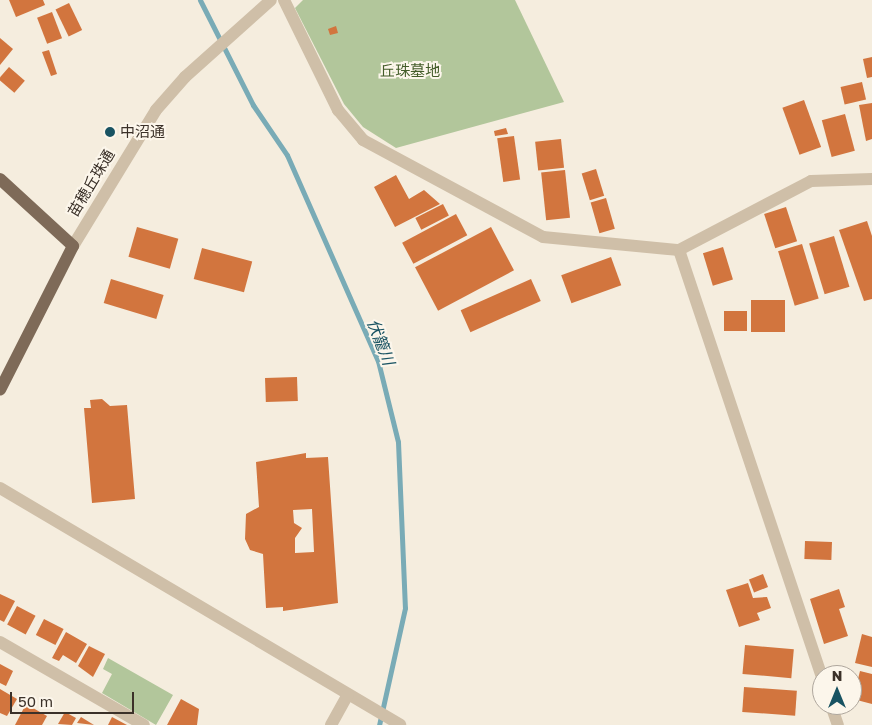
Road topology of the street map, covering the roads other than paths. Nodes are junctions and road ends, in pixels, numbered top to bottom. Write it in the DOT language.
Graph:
graph roads {
  1 [pos="284,0"];
  2 [pos="266,3"];
  3 [pos="0,179"];
  4 [pos="872,180"];
  5 [pos="73,246"];
  6 [pos="679,250"];
  7 [pos="0,390"];
  8 [pos="0,488"];
  9 [pos="0,642"];
  10 [pos="818,665"];
  11 [pos="353,697"];
  12 [pos="144,725"];
  13 [pos="331,725"];
  14 [pos="400,725"];
  1 -- 6 [label="street"];
  2 -- 5 [label="street, 苗穂丘珠通"];
  3 -- 5 [label="main road"];
  4 -- 6 [label="street"];
  5 -- 7 [label="main road, 苗穂丘珠通"];
  6 -- 10 [label="street"];
  8 -- 11 [label="street"];
  9 -- 12 [label="street"];
  11 -- 13 [label="street"];
  11 -- 14 [label="street"];
}
